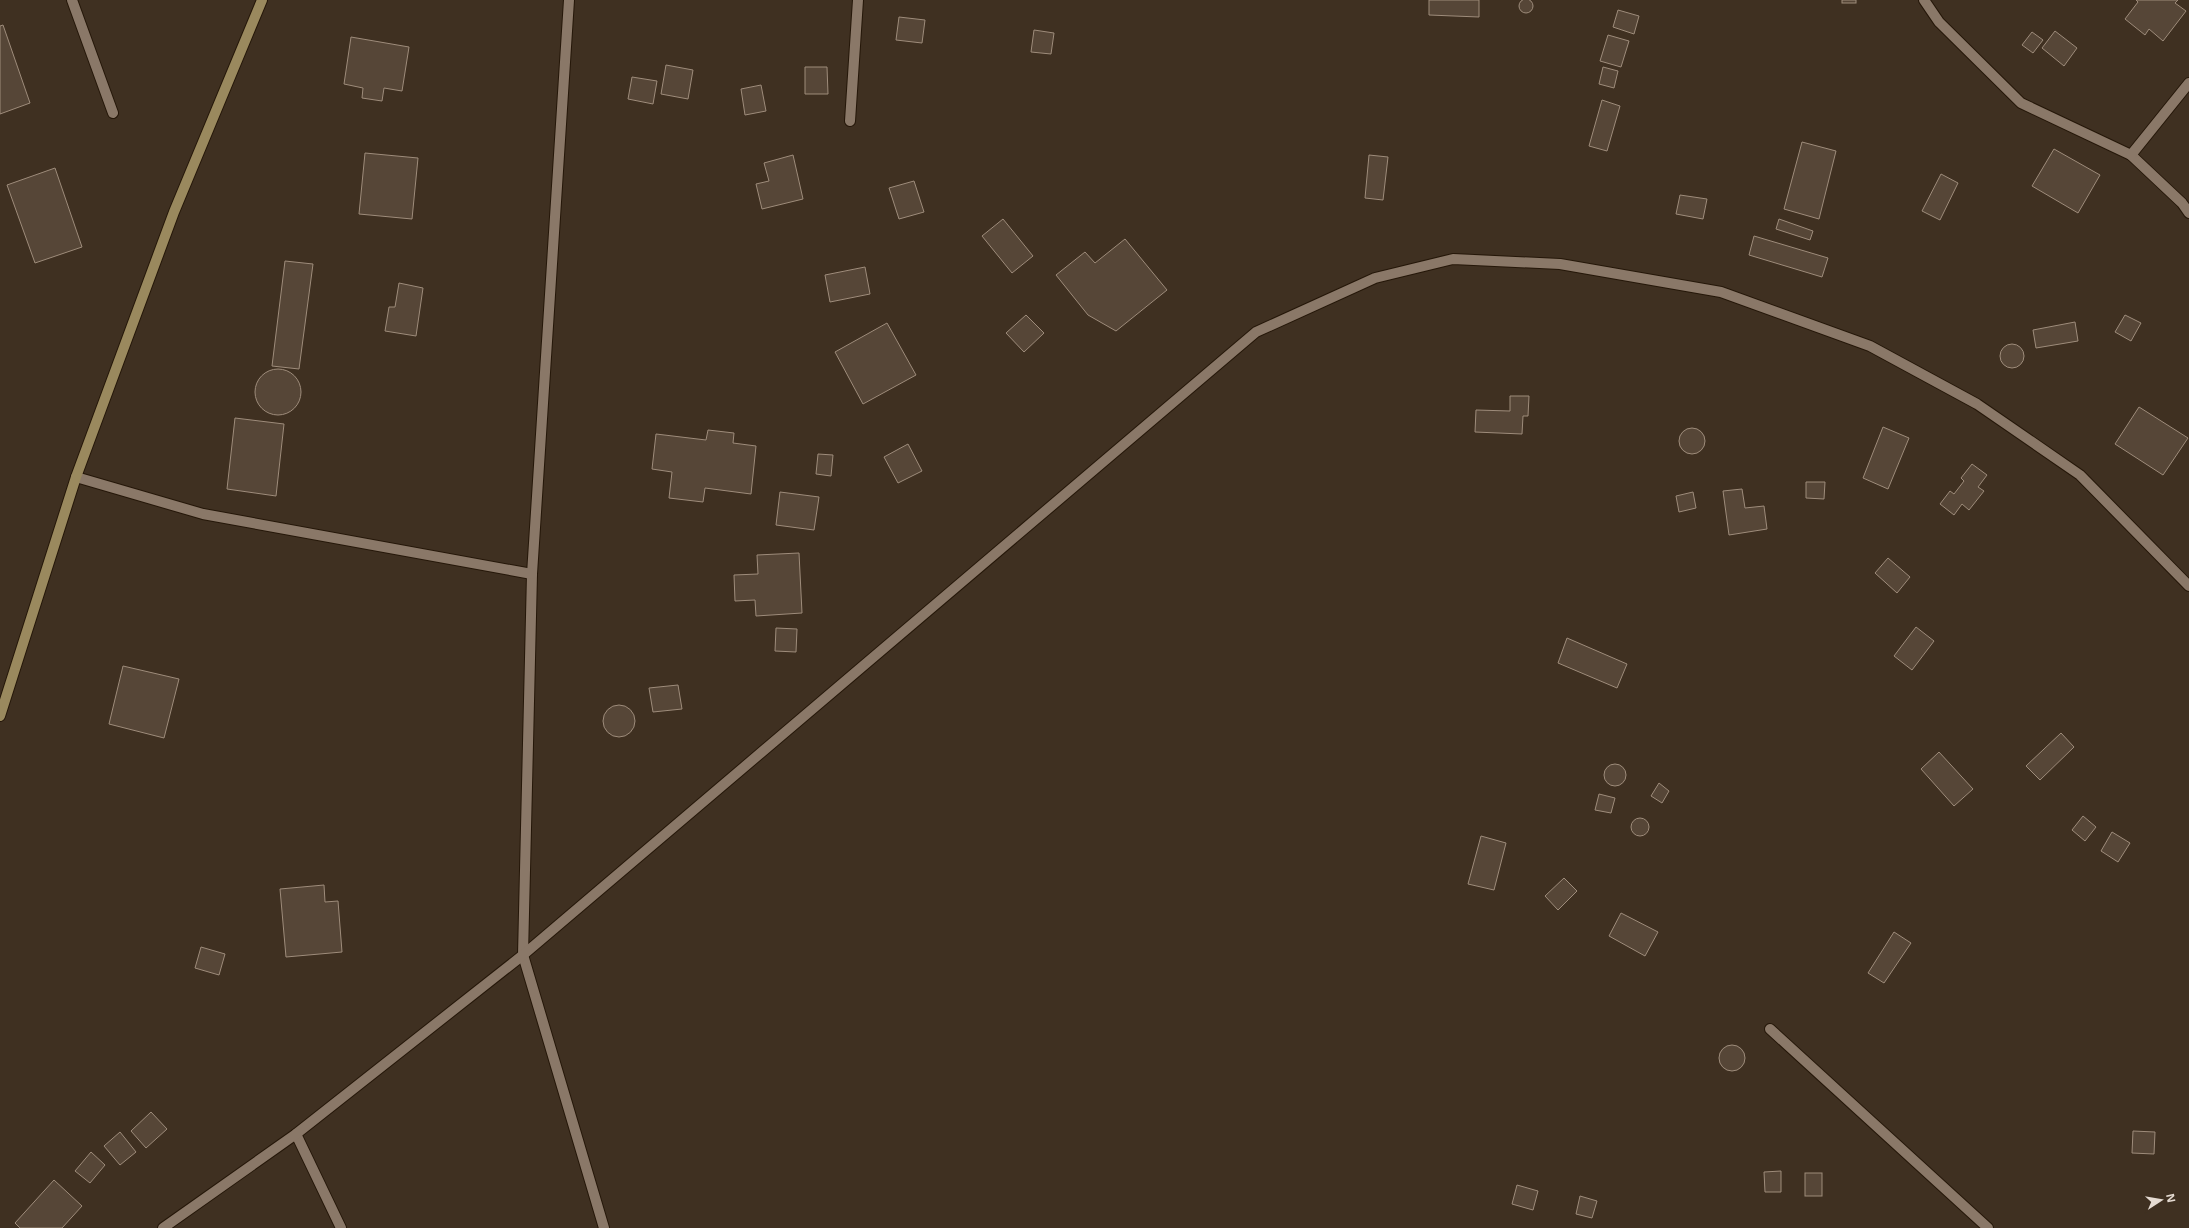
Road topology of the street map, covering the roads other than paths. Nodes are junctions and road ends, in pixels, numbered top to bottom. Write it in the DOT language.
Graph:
graph roads {
  1 [pos="72,0"];
  2 [pos="262,0"];
  3 [pos="569,0"];
  4 [pos="858,0"];
  5 [pos="1924,0"];
  6 [pos="2189,83"];
  7 [pos="113,113"];
  8 [pos="850,121"];
  9 [pos="2131,155"];
  10 [pos="2189,213"];
  11 [pos="76,477"];
  12 [pos="532,574"];
  13 [pos="2189,586"];
  14 [pos="0,716"];
  15 [pos="523,955"];
  16 [pos="1770,1029"];
  17 [pos="296,1134"];
  18 [pos="163,1228"];
  19 [pos="341,1228"];
  20 [pos="604,1228"];
  21 [pos="1988,1228"];
  1 -- 7 [label="street"];
  2 -- 11 [label="street"];
  3 -- 12 [label="street"];
  4 -- 8 [label="street"];
  5 -- 9 [label="street"];
  6 -- 9 [label="street"];
  9 -- 10 [label="street"];
  11 -- 12 [label="street"];
  11 -- 14 [label="street"];
  12 -- 15 [label="street"];
  13 -- 15 [label="street"];
  15 -- 17 [label="street"];
  15 -- 20 [label="street"];
  16 -- 21 [label="street"];
  17 -- 18 [label="street"];
  17 -- 19 [label="street"];
}
